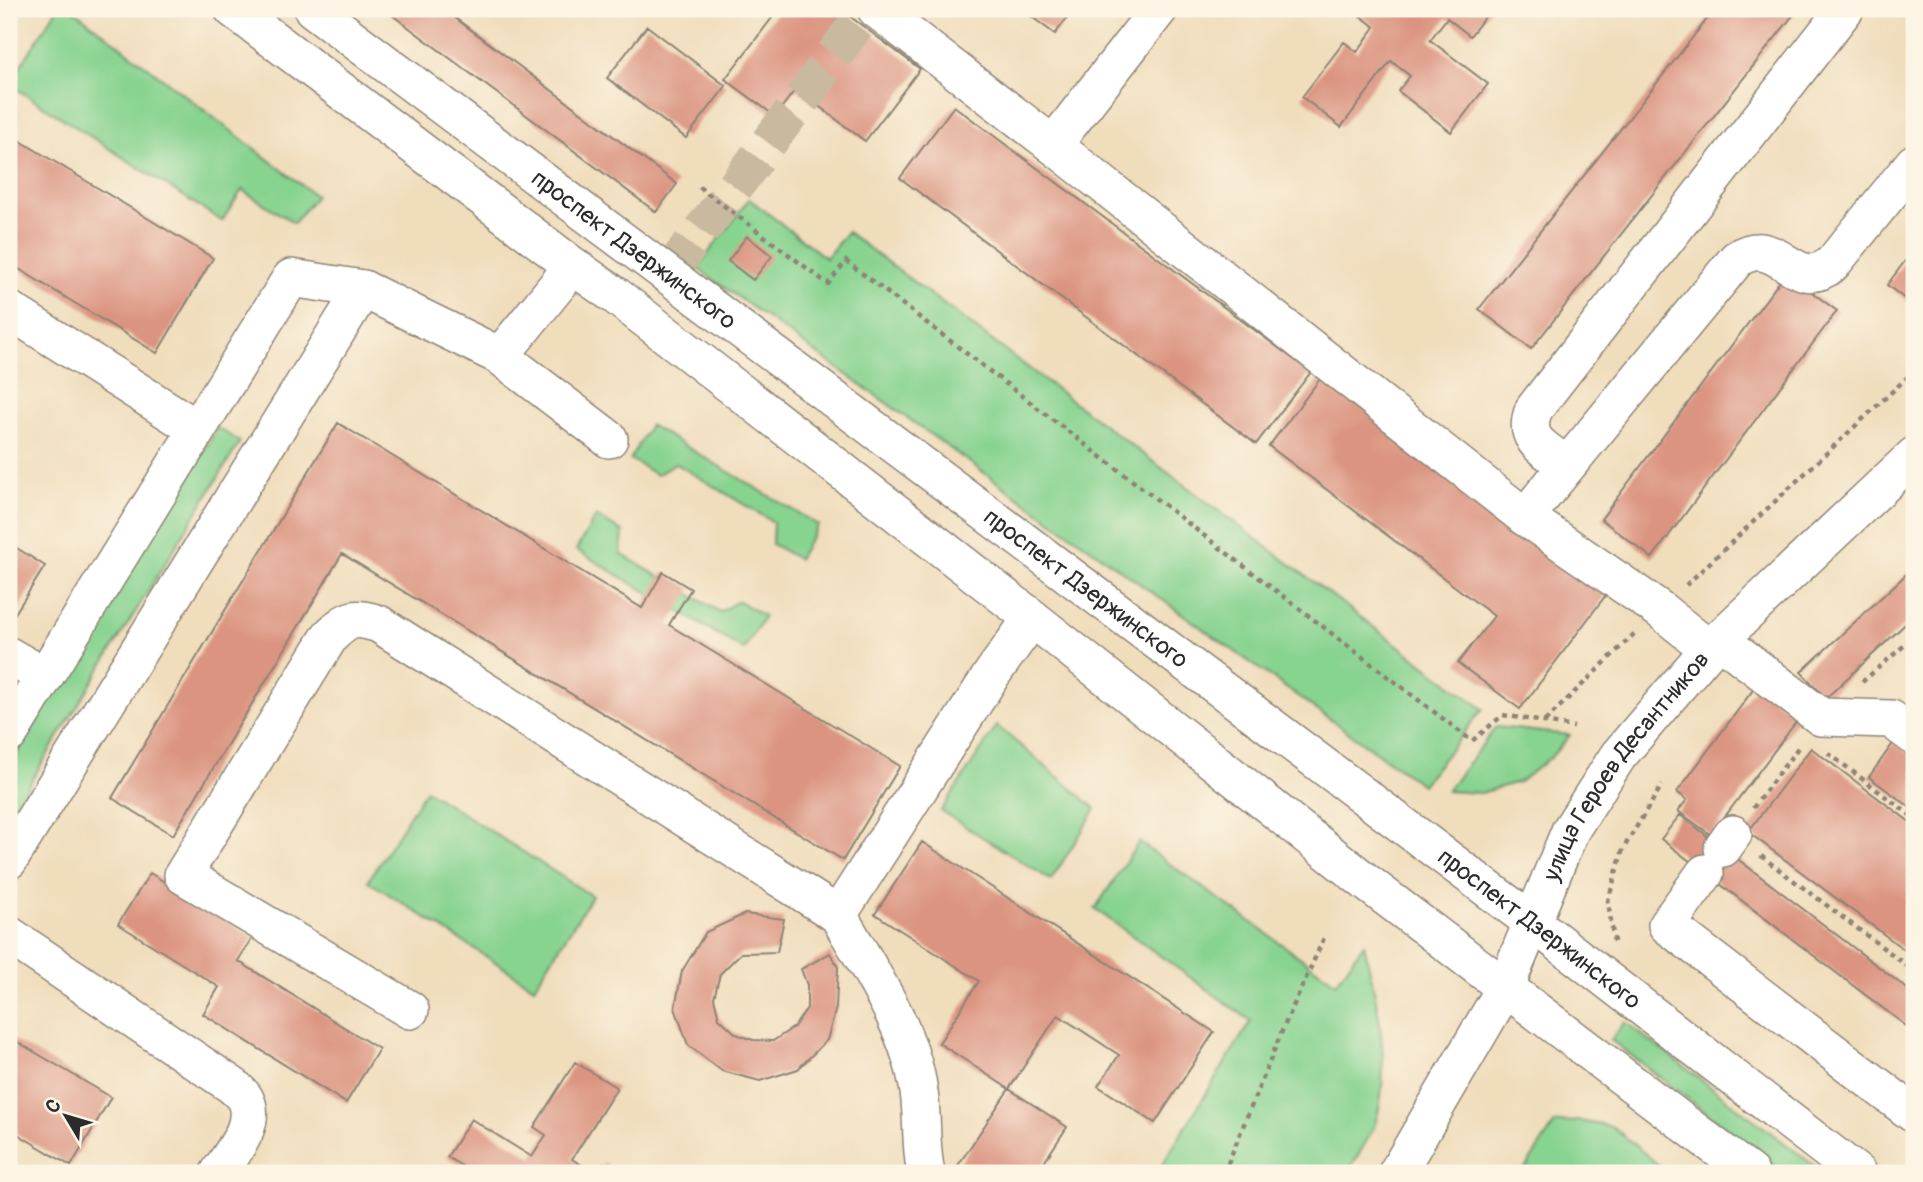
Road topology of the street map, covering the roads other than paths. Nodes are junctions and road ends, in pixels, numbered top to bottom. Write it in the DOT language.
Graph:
graph roads {
  1 [pos="233,9"];
  2 [pos="313,9"];
  3 [pos="1159,9"];
  4 [pos="1845,9"];
  5 [pos="874,17"];
  6 [pos="1053,145"];
  7 [pos="1914,163"];
  8 [pos="573,266"];
  9 [pos="363,289"];
  10 [pos="9,310"];
  11 [pos="500,356"];
  12 [pos="197,429"];
  13 [pos="609,439"];
  14 [pos="1914,456"];
  15 [pos="1567,465"];
  16 [pos="1525,517"];
  17 [pos="1032,618"];
  18 [pos="1714,644"];
  19 [pos="9,656"];
  20 [pos="44,676"];
  21 [pos="9,734"];
  22 [pos="1914,736"];
  23 [pos="1720,852"];
  24 [pos="9,860"];
  25 [pos="838,915"];
  26 [pos="1532,922"];
  27 [pos="9,935"];
  28 [pos="1505,988"];
  29 [pos="410,1010"];
  30 [pos="1914,1114"];
  31 [pos="219,1173"];
  32 [pos="926,1173"];
  33 [pos="1397,1173"];
  34 [pos="1750,1173"];
  35 [pos="1857,1173"];
  1 -- 8 [label="street, проспект Дзержинского"];
  2 -- 26 [label="street, проспект Дзержинского"];
  3 -- 6 [label="street"];
  4 -- 15 [label="street"];
  5 -- 6 [label="street"];
  6 -- 16 [label="street"];
  7 -- 15 [label="street"];
  8 -- 11 [label="street"];
  8 -- 17 [label="street, проспект Дзержинского"];
  9 -- 11 [label="street"];
  9 -- 12 [label="street"];
  9 -- 24 [label="street"];
  10 -- 12 [label="street"];
  11 -- 13 [label="street"];
  12 -- 20 [label="street"];
  14 -- 18 [label="street, улица Героев Десантников"];
  15 -- 16 [label="street"];
  16 -- 18 [label="street"];
  17 -- 25 [label="street"];
  17 -- 28 [label="street, проспект Дзержинского"];
  18 -- 22 [label="street"];
  18 -- 26 [label="street, улица Героев Десантников"];
  19 -- 20 [label="street"];
  20 -- 21 [label="street"];
  23 -- 30 [label="street"];
  25 -- 29 [label="street"];
  25 -- 32 [label="street"];
  26 -- 28 [label="street, улица Героев Десантников"];
  26 -- 35 [label="street, проспект Дзержинского"];
  27 -- 31 [label="street"];
  28 -- 33 [label="street, улица Героев Десантников"];
  28 -- 34 [label="street, проспект Дзержинского"];
}
